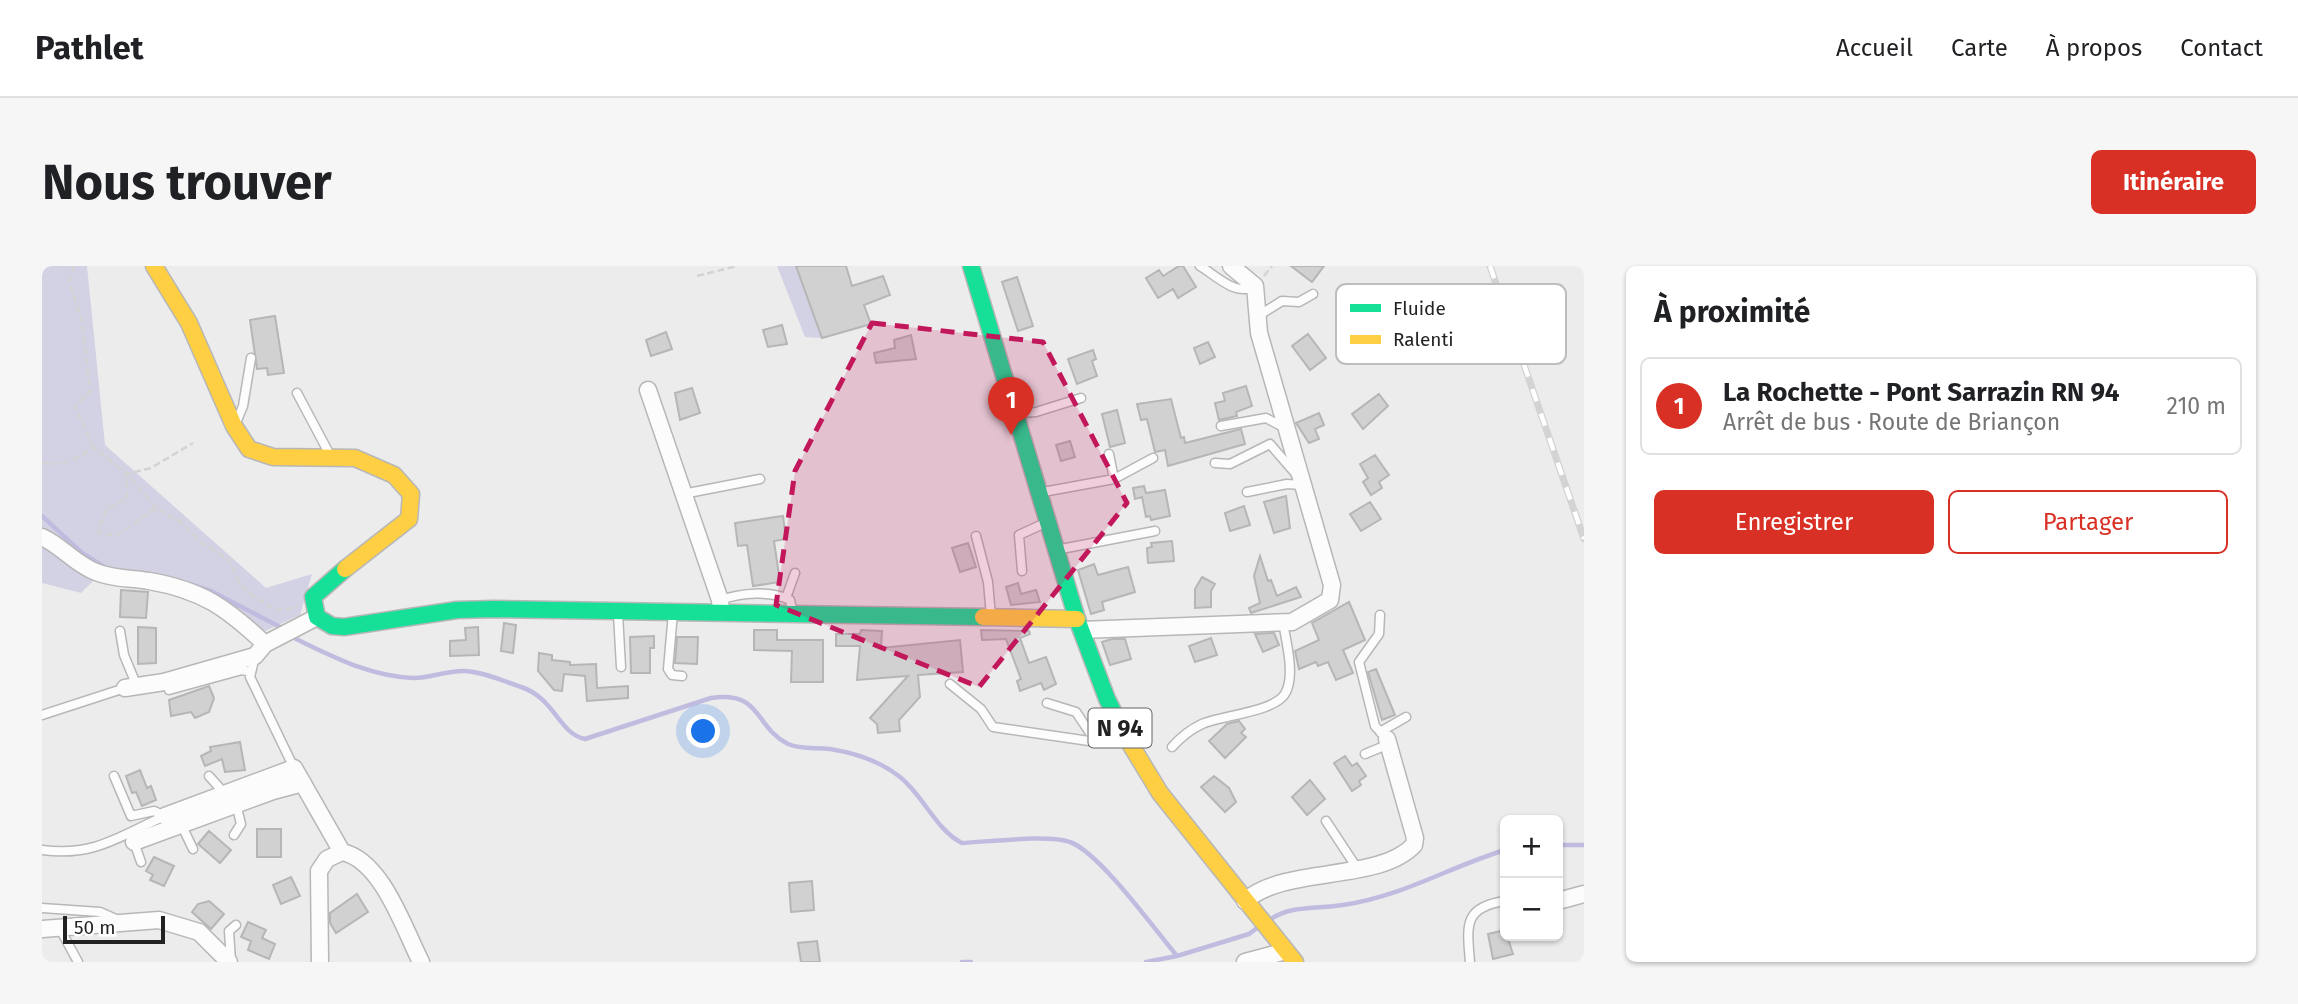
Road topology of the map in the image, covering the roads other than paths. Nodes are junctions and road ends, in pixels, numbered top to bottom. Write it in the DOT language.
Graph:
graph roads {
  1 [pos="154,266"];
  2 [pos="955,266"];
  3 [pos="962,266"];
  4 [pos="971,266"];
  5 [pos="1200,266"];
  6 [pos="1231,266"];
  7 [pos="1255,286"];
  8 [pos="1312,293"];
  9 [pos="1258,316"];
  10 [pos="990,328"];
  11 [pos="251,358"];
  12 [pos="648,390"];
  13 [pos="297,393"];
  14 [pos="1081,398"];
  15 [pos="1010,415"];
  16 [pos="234,426"];
  17 [pos="1221,426"];
  18 [pos="1285,428"];
  19 [pos="1109,454"];
  20 [pos="330,456"];
  21 [pos="1153,458"];
  22 [pos="1214,463"];
  23 [pos="1114,479"];
  24 [pos="760,480"];
  25 [pos="1300,481"];
  26 [pos="1247,492"];
  27 [pos="683,494"];
  28 [pos="1036,494"];
  29 [pos="1045,523"];
  30 [pos="1155,531"];
  31 [pos="976,536"];
  32 [pos="42,537"];
  33 [pos="1055,550"];
  34 [pos="1022,571"];
  35 [pos="795,573"];
  36 [pos="786,598"];
  37 [pos="721,606"];
  38 [pos="316,611"];
  39 [pos="618,611"];
  40 [pos="673,611"];
  41 [pos="793,613"];
  42 [pos="1380,615"];
  43 [pos="991,619"];
  44 [pos="1078,621"];
  45 [pos="1283,622"];
  46 [pos="120,631"];
  47 [pos="257,657"];
  48 [pos="621,667"];
  49 [pos="682,676"];
  50 [pos="950,684"];
  51 [pos="130,686"];
  52 [pos="169,690"];
  53 [pos="1047,703"];
  54 [pos="42,715"];
  55 [pos="1406,718"];
  56 [pos="1121,729"];
  57 [pos="1385,738"];
  58 [pos="1096,742"];
  59 [pos="1172,747"];
  60 [pos="1365,754"];
  61 [pos="294,768"];
  62 [pos="114,776"];
  63 [pos="209,776"];
  64 [pos="303,783"];
  65 [pos="230,799"];
  66 [pos="166,816"];
  67 [pos="1326,821"];
  68 [pos="181,824"];
  69 [pos="234,835"];
  70 [pos="134,842"];
  71 [pos="193,849"];
  72 [pos="42,850"];
  73 [pos="342,852"];
  74 [pos="141,862"];
  75 [pos="1357,868"];
  76 [pos="1584,894"];
  77 [pos="1563,900"];
  78 [pos="1500,902"];
  79 [pos="42,908"];
  80 [pos="1251,908"];
  81 [pos="121,922"];
  82 [pos="236,925"];
  83 [pos="59,927"];
  84 [pos="42,929"];
  85 [pos="1290,956"];
  86 [pos="78,962"];
  87 [pos="230,962"];
  88 [pos="320,962"];
  89 [pos="421,962"];
  90 [pos="1245,962"];
  91 [pos="1470,962"];
  1 -- 16 [label="street"];
  2 -- 15 [label="street, N 94"];
  3 -- 10 [label="street"];
  4 -- 10 [label="street, N 94"];
  5 -- 7 [label="lane"];
  6 -- 7 [label="street"];
  7 -- 9 [label="street"];
  8 -- 9 [label="lane"];
  9 -- 18 [label="street"];
  10 -- 15 [label="street, N 94"];
  11 -- 16 [label="lane"];
  12 -- 27 [label="street"];
  13 -- 20 [label="lane"];
  14 -- 15 [label="lane"];
  15 -- 28 [label="street, N 94"];
  16 -- 20 [label="street"];
  17 -- 18 [label="lane"];
  18 -- 25 [label="street"];
  19 -- 23 [label="lane"];
  20 -- 38 [label="street"];
  21 -- 23 [label="lane"];
  22 -- 25 [label="lane"];
  23 -- 28 [label="lane"];
  24 -- 27 [label="lane"];
  25 -- 26 [label="lane"];
  25 -- 45 [label="street"];
  27 -- 37 [label="street"];
  28 -- 29 [label="street, N 94"];
  29 -- 33 [label="street, N 94"];
  29 -- 34 [label="lane"];
  30 -- 33 [label="lane"];
  31 -- 43 [label="lane"];
  32 -- 47 [label="street"];
  33 -- 44 [label="street, N 94"];
  35 -- 36 [label="lane"];
  36 -- 37 [label="lane"];
  36 -- 41 [label="lane"];
  37 -- 40 [label="street"];
  37 -- 41 [label="street"];
  38 -- 39 [label="street"];
  38 -- 47 [label="street"];
  39 -- 40 [label="street"];
  39 -- 48 [label="lane"];
  40 -- 49 [label="lane"];
  41 -- 43 [label="street"];
  42 -- 57 [label="lane"];
  43 -- 44 [label="street"];
  44 -- 45 [label="street"];
  44 -- 56 [label="street, N 94"];
  45 -- 59 [label="lane"];
  46 -- 51 [label="lane"];
  47 -- 51 [label="street"];
  47 -- 52 [label="lane"];
  47 -- 61 [label="lane"];
  50 -- 58 [label="lane"];
  51 -- 54 [label="lane"];
  53 -- 58 [label="lane"];
  55 -- 57 [label="lane"];
  56 -- 58 [label="lane"];
  56 -- 80 [label="street, N 94"];
  57 -- 60 [label="lane"];
  57 -- 75 [label="street"];
  61 -- 64 [label="street"];
  61 -- 65 [label="street"];
  62 -- 66 [label="lane"];
  63 -- 65 [label="lane"];
  64 -- 65 [label="street"];
  64 -- 73 [label="street"];
  65 -- 66 [label="street"];
  65 -- 68 [label="street"];
  65 -- 69 [label="lane"];
  66 -- 72 [label="lane"];
  67 -- 75 [label="lane"];
  68 -- 70 [label="street"];
  68 -- 71 [label="lane"];
  70 -- 74 [label="lane"];
  73 -- 88 [label="street"];
  73 -- 89 [label="street"];
  75 -- 80 [label="street"];
  76 -- 77 [label="street"];
  78 -- 91 [label="lane"];
  79 -- 81 [label="lane"];
  80 -- 85 [label="street, N 94"];
  81 -- 83 [label="street"];
  81 -- 87 [label="street"];
  82 -- 87 [label="lane"];
  83 -- 84 [label="street"];
  83 -- 86 [label="lane"];
  85 -- 90 [label="street"];
}
